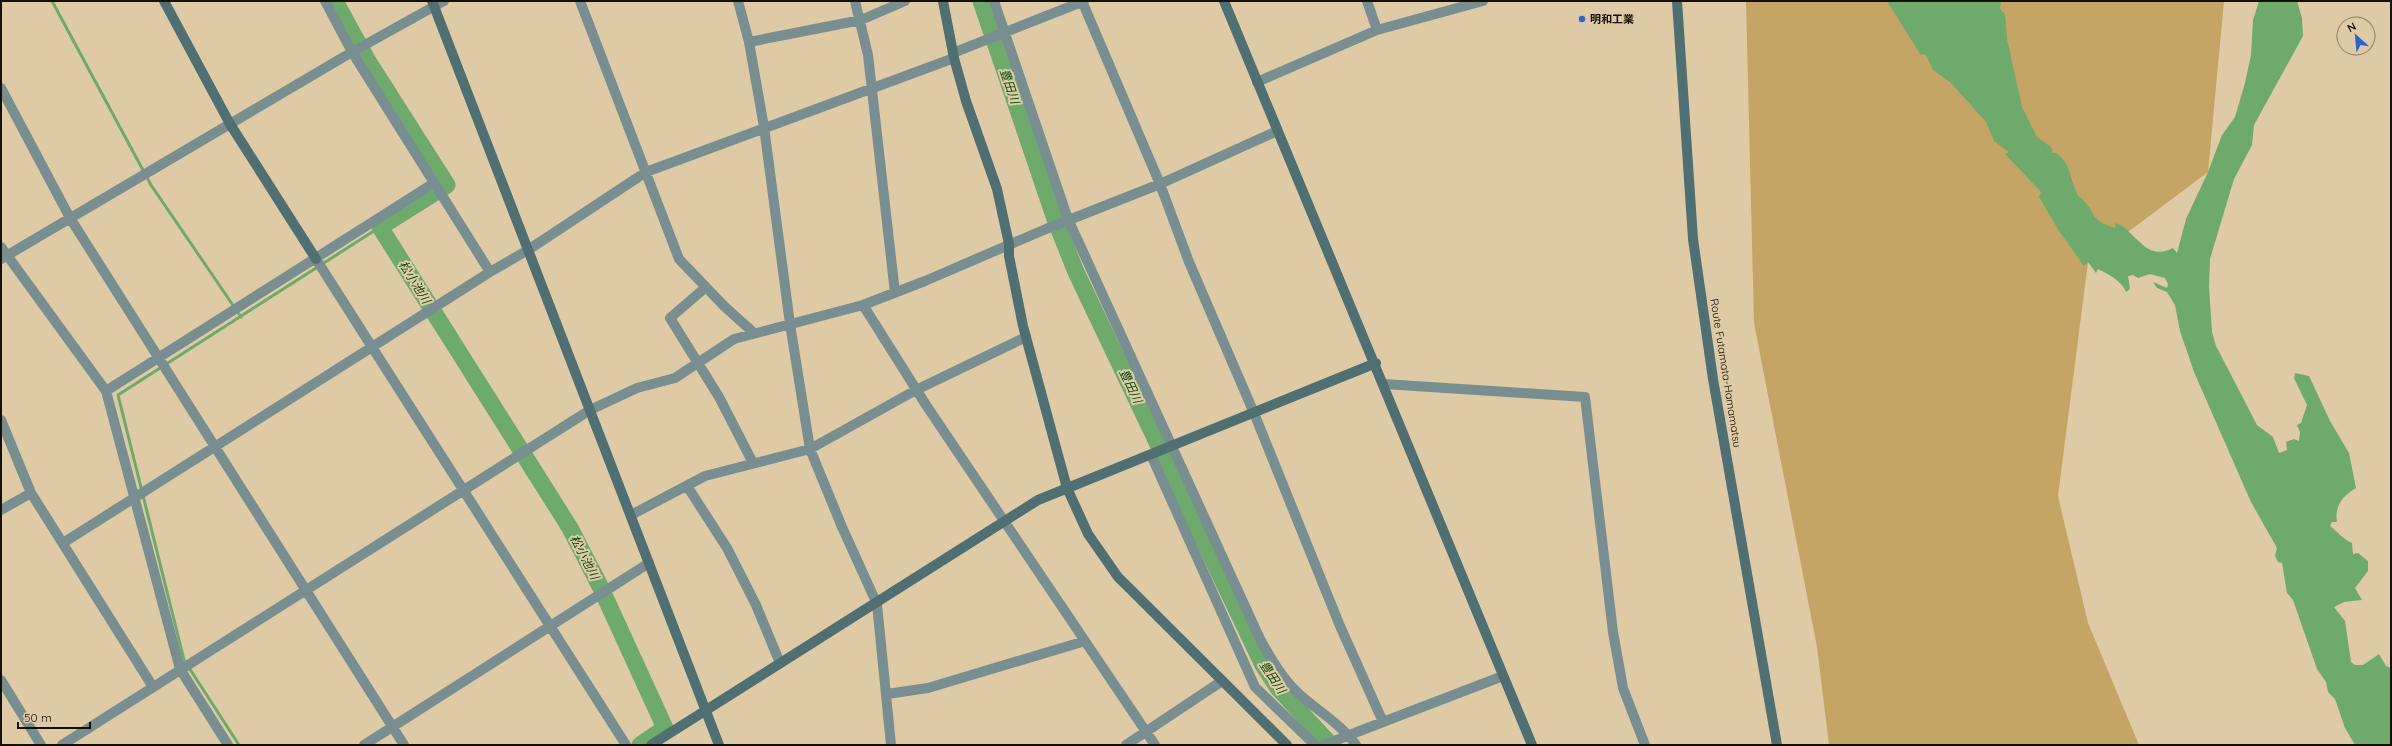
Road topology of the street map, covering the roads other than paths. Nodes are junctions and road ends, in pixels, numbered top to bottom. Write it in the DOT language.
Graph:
graph roads {
  1 [pos="164,1"];
  2 [pos="325,1"];
  3 [pos="444,1"];
  4 [pos="580,1"];
  5 [pos="738,1"];
  6 [pos="855,1"];
  7 [pos="905,1"];
  8 [pos="943,1"];
  9 [pos="994,1"];
  10 [pos="1083,1"];
  11 [pos="1224,1"];
  12 [pos="1367,1"];
  13 [pos="1483,1"];
  14 [pos="1677,1"];
  15 [pos="433,4"];
  16 [pos="861,20"];
  17 [pos="1377,30"];
  18 [pos="1004,33"];
  19 [pos="748,42"];
  20 [pos="353,52"];
  21 [pos="954,55"];
  22 [pos="1257,82"];
  23 [pos="1,88"];
  24 [pos="872,89"];
  25 [pos="230,124"];
  26 [pos="764,127"];
  27 [pos="1277,131"];
  28 [pos="646,172"];
  29 [pos="435,183"];
  30 [pos="1160,184"];
  31 [pos="70,218"];
  32 [pos="1068,220"];
  33 [pos="1009,244"];
  34 [pos="528,250"];
  35 [pos="3,254"];
  36 [pos="316,259"];
  37 [pos="490,272"];
  38 [pos="706,287"];
  39 [pos="894,292"];
  40 [pos="863,305"];
  41 [pos="790,324"];
  42 [pos="754,333"];
  43 [pos="1026,336"];
  44 [pos="372,347"];
  45 [pos="159,360"];
  46 [pos="699,363"];
  47 [pos="1376,363"];
  48 [pos="1384,384"];
  49 [pos="916,390"];
  50 [pos="106,391"];
  51 [pos="590,410"];
  52 [pos="1254,413"];
  53 [pos="1,420"];
  54 [pos="214,447"];
  55 [pos="1172,447"];
  56 [pos="810,449"];
  57 [pos="1153,454"];
  58 [pos="753,463"];
  59 [pos="687,486"];
  60 [pos="1068,488"];
  61 [pos="464,490"];
  62 [pos="31,493"];
  63 [pos="136,498"];
  64 [pos="1,510"];
  65 [pos="631,515"];
  66 [pos="1004,521"];
  67 [pos="62,543"];
  68 [pos="650,563"];
  69 [pos="305,592"];
  70 [pos="876,604"];
  71 [pos="552,626"];
  72 [pos="1085,641"];
  73 [pos="780,663"];
  74 [pos="181,669"];
  75 [pos="1503,676"];
  76 [pos="1,680"];
  77 [pos="1222,681"];
  78 [pos="153,687"];
  79 [pos="887,694"];
  80 [pos="706,710"];
  81 [pos="1382,722"];
  82 [pos="392,727"];
  83 [pos="1147,733"];
  84 [pos="1345,736"];
  85 [pos="41,745"];
  86 [pos="62,745"];
  87 [pos="228,745"];
  88 [pos="364,745"];
  89 [pos="404,745"];
  90 [pos="626,745"];
  91 [pos="651,745"];
  92 [pos="720,745"];
  93 [pos="891,745"];
  94 [pos="1126,745"];
  95 [pos="1155,745"];
  96 [pos="1287,745"];
  97 [pos="1315,745"];
  98 [pos="1324,745"];
  99 [pos="1356,745"];
  100 [pos="1532,745"];
  101 [pos="1645,745"];
  102 [pos="1777,745"];
  1 -- 25 [label="street"];
  2 -- 20 [label="street"];
  3 -- 15 [label="street"];
  4 -- 28 [label="street"];
  5 -- 19 [label="street"];
  6 -- 16 [label="street"];
  7 -- 16 [label="street"];
  8 -- 21 [label="street"];
  9 -- 18 [label="street"];
  10 -- 18 [label="street"];
  10 -- 30 [label="street"];
  11 -- 22 [label="street"];
  12 -- 17 [label="street"];
  13 -- 17 [label="street"];
  14 -- 102 [label="street, Route Futamata-Hamamatsu"];
  15 -- 20 [label="street"];
  15 -- 34 [label="street"];
  16 -- 19 [label="street"];
  16 -- 24 [label="street"];
  17 -- 22 [label="street"];
  18 -- 21 [label="street"];
  18 -- 32 [label="street"];
  19 -- 26 [label="street"];
  20 -- 25 [label="street"];
  20 -- 29 [label="street"];
  21 -- 24 [label="street"];
  21 -- 33 [label="street"];
  22 -- 27 [label="street"];
  23 -- 31 [label="street"];
  24 -- 26 [label="street"];
  24 -- 39 [label="street"];
  25 -- 31 [label="street"];
  25 -- 36 [label="street"];
  26 -- 28 [label="street"];
  26 -- 41 [label="street"];
  27 -- 30 [label="street"];
  27 -- 47 [label="street"];
  28 -- 34 [label="street"];
  28 -- 38 [label="street"];
  29 -- 36 [label="street"];
  29 -- 37 [label="street"];
  30 -- 32 [label="street"];
  30 -- 52 [label="street"];
  31 -- 35 [label="street"];
  31 -- 45 [label="street"];
  32 -- 33 [label="street"];
  32 -- 55 [label="street"];
  33 -- 39 [label="street"];
  33 -- 43 [label="street"];
  34 -- 37 [label="street"];
  34 -- 51 [label="street"];
  35 -- 50 [label="street"];
  36 -- 44 [label="street"];
  36 -- 45 [label="street"];
  37 -- 44 [label="street"];
  38 -- 42 [label="street"];
  38 -- 46 [label="street"];
  39 -- 40 [label="street"];
  40 -- 41 [label="street"];
  40 -- 49 [label="street"];
  41 -- 42 [label="street"];
  41 -- 56 [label="street"];
  42 -- 46 [label="street"];
  43 -- 49 [label="street"];
  43 -- 60 [label="street"];
  44 -- 54 [label="street"];
  44 -- 61 [label="street"];
  45 -- 50 [label="street"];
  45 -- 54 [label="street"];
  46 -- 51 [label="street"];
  46 -- 58 [label="street"];
  47 -- 48 [label="street"];
  47 -- 52 [label="street"];
  48 -- 75 [label="street"];
  48 -- 101 [label="street"];
  49 -- 56 [label="street"];
  49 -- 66 [label="street"];
  50 -- 63 [label="street"];
  51 -- 61 [label="street"];
  51 -- 65 [label="street"];
  52 -- 55 [label="street"];
  52 -- 81 [label="street"];
  53 -- 62 [label="street"];
  54 -- 63 [label="street"];
  54 -- 69 [label="street"];
  55 -- 57 [label="street"];
  55 -- 84 [label="street"];
  56 -- 58 [label="street"];
  56 -- 70 [label="street"];
  57 -- 60 [label="street"];
  57 -- 97 [label="street"];
  58 -- 59 [label="street"];
  59 -- 65 [label="street"];
  59 -- 73 [label="street"];
  60 -- 66 [label="street"];
  60 -- 77 [label="street"];
  61 -- 69 [label="street"];
  61 -- 71 [label="street"];
  62 -- 64 [label="street"];
  62 -- 67 [label="street"];
  63 -- 67 [label="street"];
  63 -- 74 [label="street"];
  65 -- 68 [label="street"];
  66 -- 70 [label="street"];
  66 -- 72 [label="street"];
  67 -- 78 [label="street"];
  68 -- 71 [label="street"];
  68 -- 80 [label="street"];
  69 -- 74 [label="street"];
  69 -- 82 [label="street"];
  70 -- 73 [label="street"];
  70 -- 79 [label="street"];
  71 -- 82 [label="street"];
  71 -- 90 [label="street"];
  72 -- 79 [label="street"];
  72 -- 83 [label="street"];
  73 -- 80 [label="street"];
  74 -- 78 [label="street"];
  74 -- 87 [label="street"];
  75 -- 81 [label="street"];
  75 -- 100 [label="street"];
  76 -- 85 [label="street"];
  77 -- 83 [label="street"];
  77 -- 96 [label="street"];
  78 -- 86 [label="street"];
  79 -- 93 [label="street"];
  80 -- 91 [label="street"];
  80 -- 92 [label="street"];
  81 -- 84 [label="street"];
  82 -- 88 [label="street"];
  82 -- 89 [label="street"];
  83 -- 94 [label="street"];
  83 -- 95 [label="street"];
  84 -- 98 [label="street"];
  84 -- 99 [label="street"];
}
